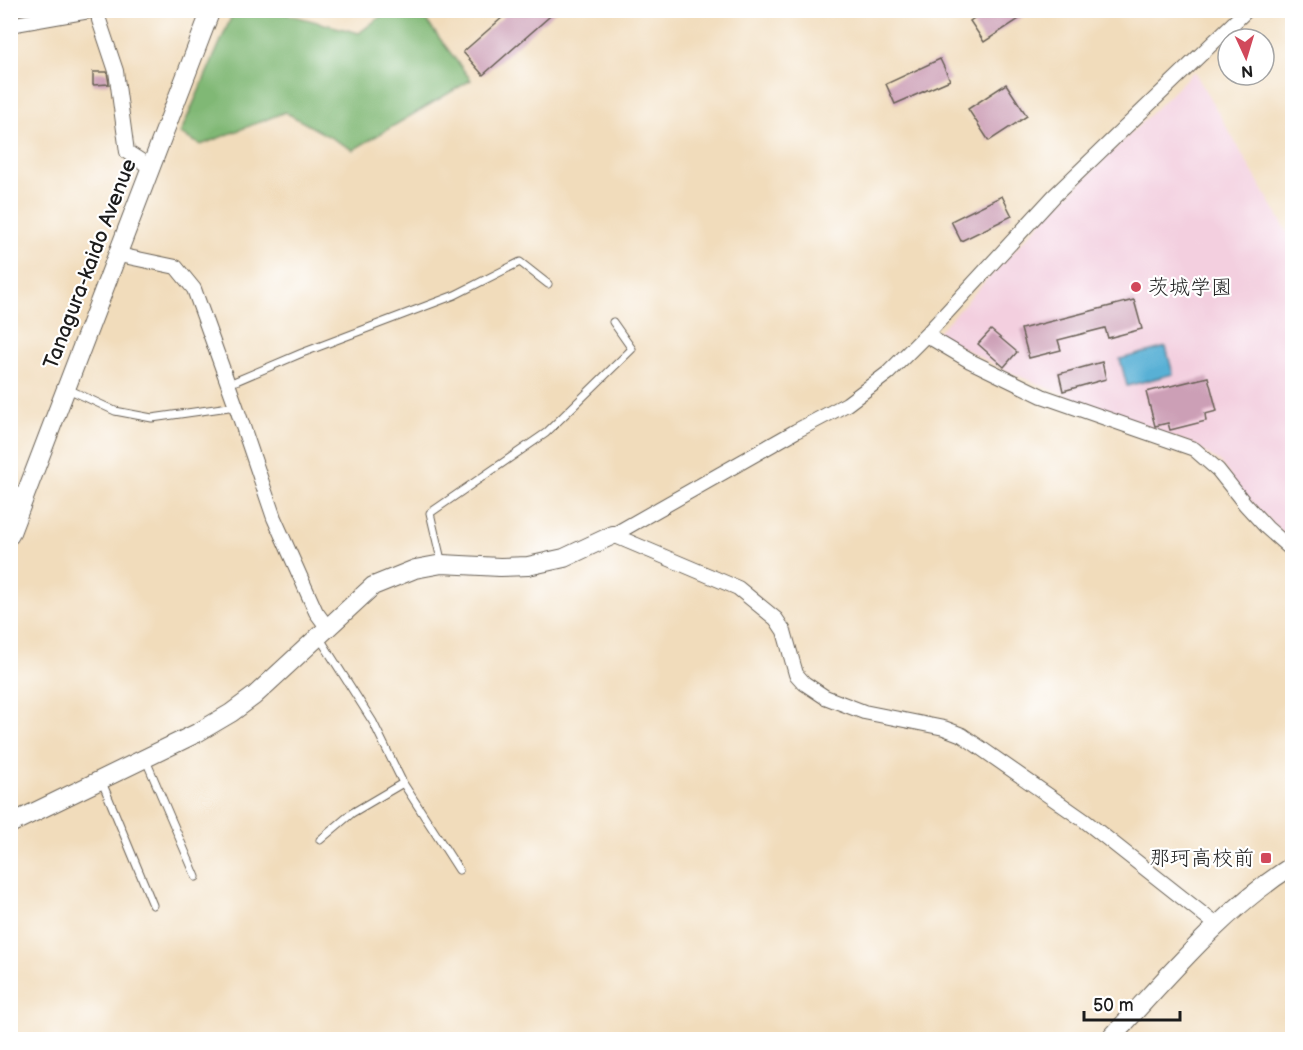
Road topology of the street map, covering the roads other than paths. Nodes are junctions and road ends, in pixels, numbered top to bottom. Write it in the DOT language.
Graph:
graph roads {
  1 [pos="97,10"];
  2 [pos="211,10"];
  3 [pos="1246,10"];
  4 [pos="10,25"];
  5 [pos="152,168"];
  6 [pos="118,255"];
  7 [pos="548,284"];
  8 [pos="612,322"];
  9 [pos="926,335"];
  10 [pos="229,384"];
  11 [pos="66,387"];
  12 [pos="237,406"];
  13 [pos="10,535"];
  14 [pos="613,535"];
  15 [pos="1293,550"];
  16 [pos="442,564"];
  17 [pos="322,631"];
  18 [pos="146,758"];
  19 [pos="101,779"];
  20 [pos="403,783"];
  21 [pos="10,824"];
  22 [pos="320,840"];
  23 [pos="1293,866"];
  24 [pos="459,870"];
  25 [pos="196,877"];
  26 [pos="153,905"];
  27 [pos="1218,926"];
  28 [pos="1109,1040"];
  1 -- 4 [label="street"];
  1 -- 5 [label="street"];
  2 -- 5 [label="street, Tanagura-kaido Avenue"];
  3 -- 9 [label="street"];
  5 -- 6 [label="street, Tanagura-kaido Avenue"];
  6 -- 10 [label="street"];
  6 -- 11 [label="street, Tanagura-kaido Avenue"];
  7 -- 10 [label="lane"];
  8 -- 16 [label="lane"];
  9 -- 14 [label="street"];
  9 -- 15 [label="street"];
  10 -- 12 [label="street"];
  11 -- 12 [label="lane"];
  11 -- 13 [label="street, Tanagura-kaido Avenue"];
  12 -- 17 [label="street"];
  14 -- 16 [label="street"];
  14 -- 27 [label="street"];
  16 -- 17 [label="street"];
  17 -- 18 [label="street"];
  17 -- 20 [label="lane"];
  18 -- 19 [label="street"];
  18 -- 25 [label="lane"];
  19 -- 21 [label="street"];
  19 -- 26 [label="lane"];
  20 -- 22 [label="lane"];
  20 -- 24 [label="lane"];
  23 -- 27 [label="street"];
  27 -- 28 [label="street"];
}
